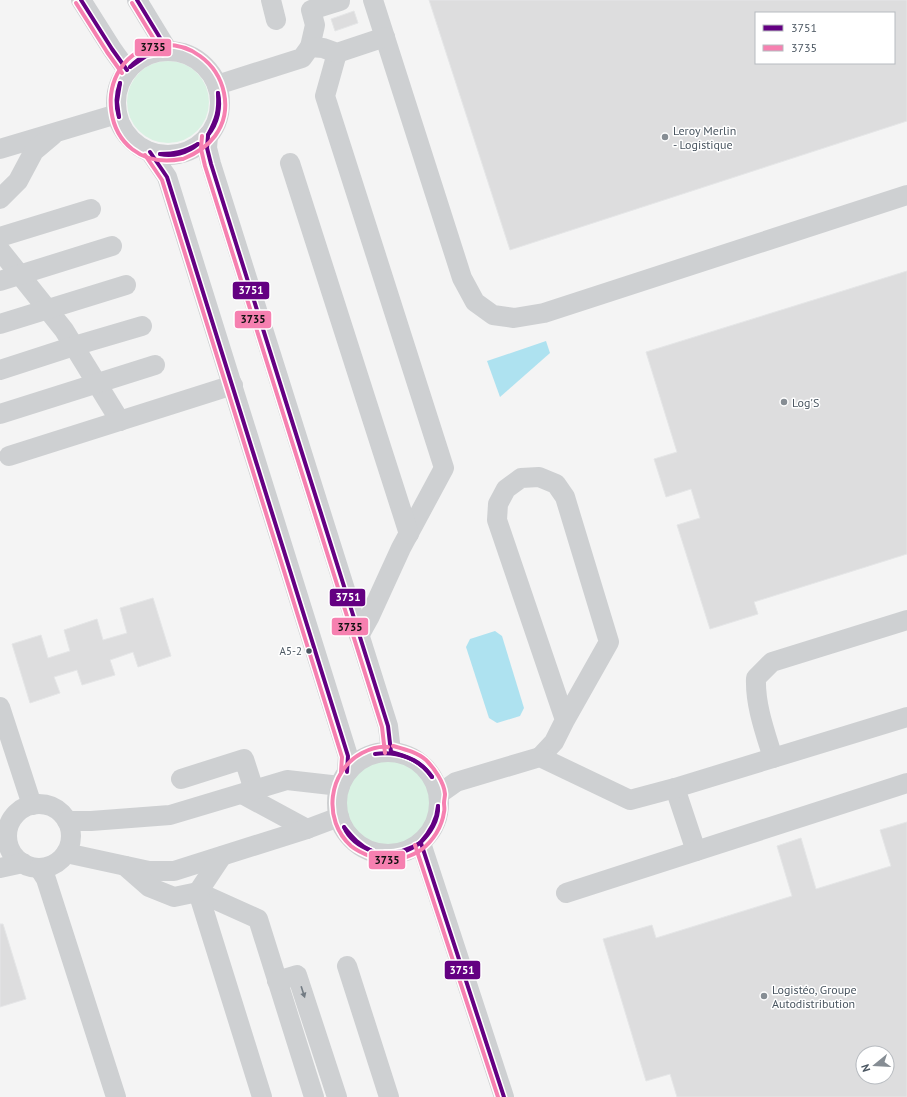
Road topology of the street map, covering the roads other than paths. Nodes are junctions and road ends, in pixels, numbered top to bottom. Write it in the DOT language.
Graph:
graph roads {
  1 [pos="81,0"];
  2 [pos="137,0"];
  3 [pos="270,0"];
  4 [pos="340,0"];
  5 [pos="373,0"];
  6 [pos="309,5"];
  7 [pos="276,20"];
  8 [pos="385,37"];
  9 [pos="310,47"];
  10 [pos="168,51"];
  11 [pos="337,53"];
  12 [pos="127,70"];
  13 [pos="216,85"];
  14 [pos="117,114"];
  15 [pos="56,132"];
  16 [pos="208,136"];
  17 [pos="0,149"];
  18 [pos="150,152"];
  19 [pos="290,163"];
  20 [pos="907,195"];
  21 [pos="0,199"];
  22 [pos="91,209"];
  23 [pos="0,237"];
  24 [pos="112,246"];
  25 [pos="0,250"];
  26 [pos="20,274"];
  27 [pos="0,281"];
  28 [pos="126,285"];
  29 [pos="48,309"];
  30 [pos="0,324"];
  31 [pos="142,326"];
  32 [pos="74,346"];
  33 [pos="155,365"];
  34 [pos="0,370"];
  35 [pos="97,383"];
  36 [pos="233,386"];
  37 [pos="0,414"];
  38 [pos="120,421"];
  39 [pos="9,456"];
  40 [pos="409,534"];
  41 [pos="907,620"];
  42 [pos="359,636"];
  43 [pos="0,707"];
  44 [pos="907,717"];
  45 [pos="565,720"];
  46 [pos="390,752"];
  47 [pos="540,757"];
  48 [pos="773,758"];
  49 [pos="181,779"];
  50 [pos="344,779"];
  51 [pos="907,783"];
  52 [pos="674,788"];
  53 [pos="248,792"];
  54 [pos="438,794"];
  55 [pos="32,805"];
  56 [pos="339,817"];
  57 [pos="67,821"];
  58 [pos="4,829"];
  59 [pos="307,829"];
  60 [pos="421,843"];
  61 [pos="696,850"];
  62 [pos="66,852"];
  63 [pos="222,856"];
  64 [pos="31,866"];
  65 [pos="125,866"];
  66 [pos="0,868"];
  67 [pos="198,892"];
  68 [pos="566,893"];
  69 [pos="347,966"];
  70 [pos="277,981"];
  71 [pos="116,1097"];
  72 [pos="262,1097"];
  73 [pos="314,1097"];
  74 [pos="337,1097"];
  75 [pos="388,1097"];
  76 [pos="504,1097"];
  1 -- 12 [label="street"];
  2 -- 10 [label="street"];
  3 -- 7 [label="street"];
  4 -- 6 [label="street"];
  5 -- 8 [label="street"];
  6 -- 9 [label="street"];
  8 -- 11 [label="street"];
  8 -- 20 [label="street"];
  9 -- 11 [label="street"];
  9 -- 13 [label="street"];
  10 -- 12 [label="street"];
  10 -- 13 [label="street"];
  11 -- 40 [label="street"];
  12 -- 14 [label="street"];
  13 -- 16 [label="street"];
  14 -- 15 [label="street"];
  14 -- 18 [label="street"];
  15 -- 17 [label="street"];
  15 -- 21 [label="street"];
  16 -- 18 [label="street"];
  16 -- 42 [label="street"];
  18 -- 36 [label="street"];
  19 -- 40 [label="street"];
  22 -- 23 [label="street"];
  24 -- 26 [label="street"];
  25 -- 26 [label="street"];
  26 -- 27 [label="street"];
  26 -- 29 [label="street"];
  28 -- 29 [label="street"];
  29 -- 30 [label="street"];
  29 -- 32 [label="street"];
  31 -- 32 [label="street"];
  32 -- 34 [label="street"];
  32 -- 35 [label="street"];
  33 -- 35 [label="street"];
  35 -- 37 [label="street"];
  35 -- 38 [label="street"];
  36 -- 38 [label="street"];
  36 -- 50 [label="street"];
  38 -- 39 [label="street"];
  40 -- 42 [label="street"];
  41 -- 48 [label="street"];
  42 -- 46 [label="street"];
  43 -- 55 [label="street"];
  44 -- 48 [label="street"];
  45 -- 45 [label="street"];
  45 -- 47 [label="street"];
  46 -- 50 [label="street"];
  46 -- 54 [label="street"];
  47 -- 52 [label="street"];
  47 -- 54 [label="street"];
  48 -- 52 [label="street"];
  49 -- 53 [label="street"];
  50 -- 53 [label="street"];
  50 -- 56 [label="street"];
  51 -- 61 [label="street"];
  52 -- 61 [label="street"];
  53 -- 57 [label="street"];
  53 -- 59 [label="street"];
  54 -- 60 [label="street"];
  55 -- 57 [label="street"];
  55 -- 58 [label="street"];
  56 -- 59 [label="street"];
  56 -- 60 [label="street"];
  57 -- 62 [label="street"];
  58 -- 64 [label="street"];
  59 -- 63 [label="street"];
  60 -- 76 [label="street"];
  61 -- 68 [label="street"];
  62 -- 64 [label="street"];
  62 -- 65 [label="street"];
  63 -- 65 [label="street"];
  63 -- 67 [label="street"];
  64 -- 66 [label="street"];
  64 -- 71 [label="street"];
  65 -- 67 [label="street"];
  67 -- 70 [label="street"];
  67 -- 72 [label="street"];
  69 -- 75 [label="street"];
  70 -- 73 [label="street"];
  70 -- 74 [label="street, one-way"];
}
